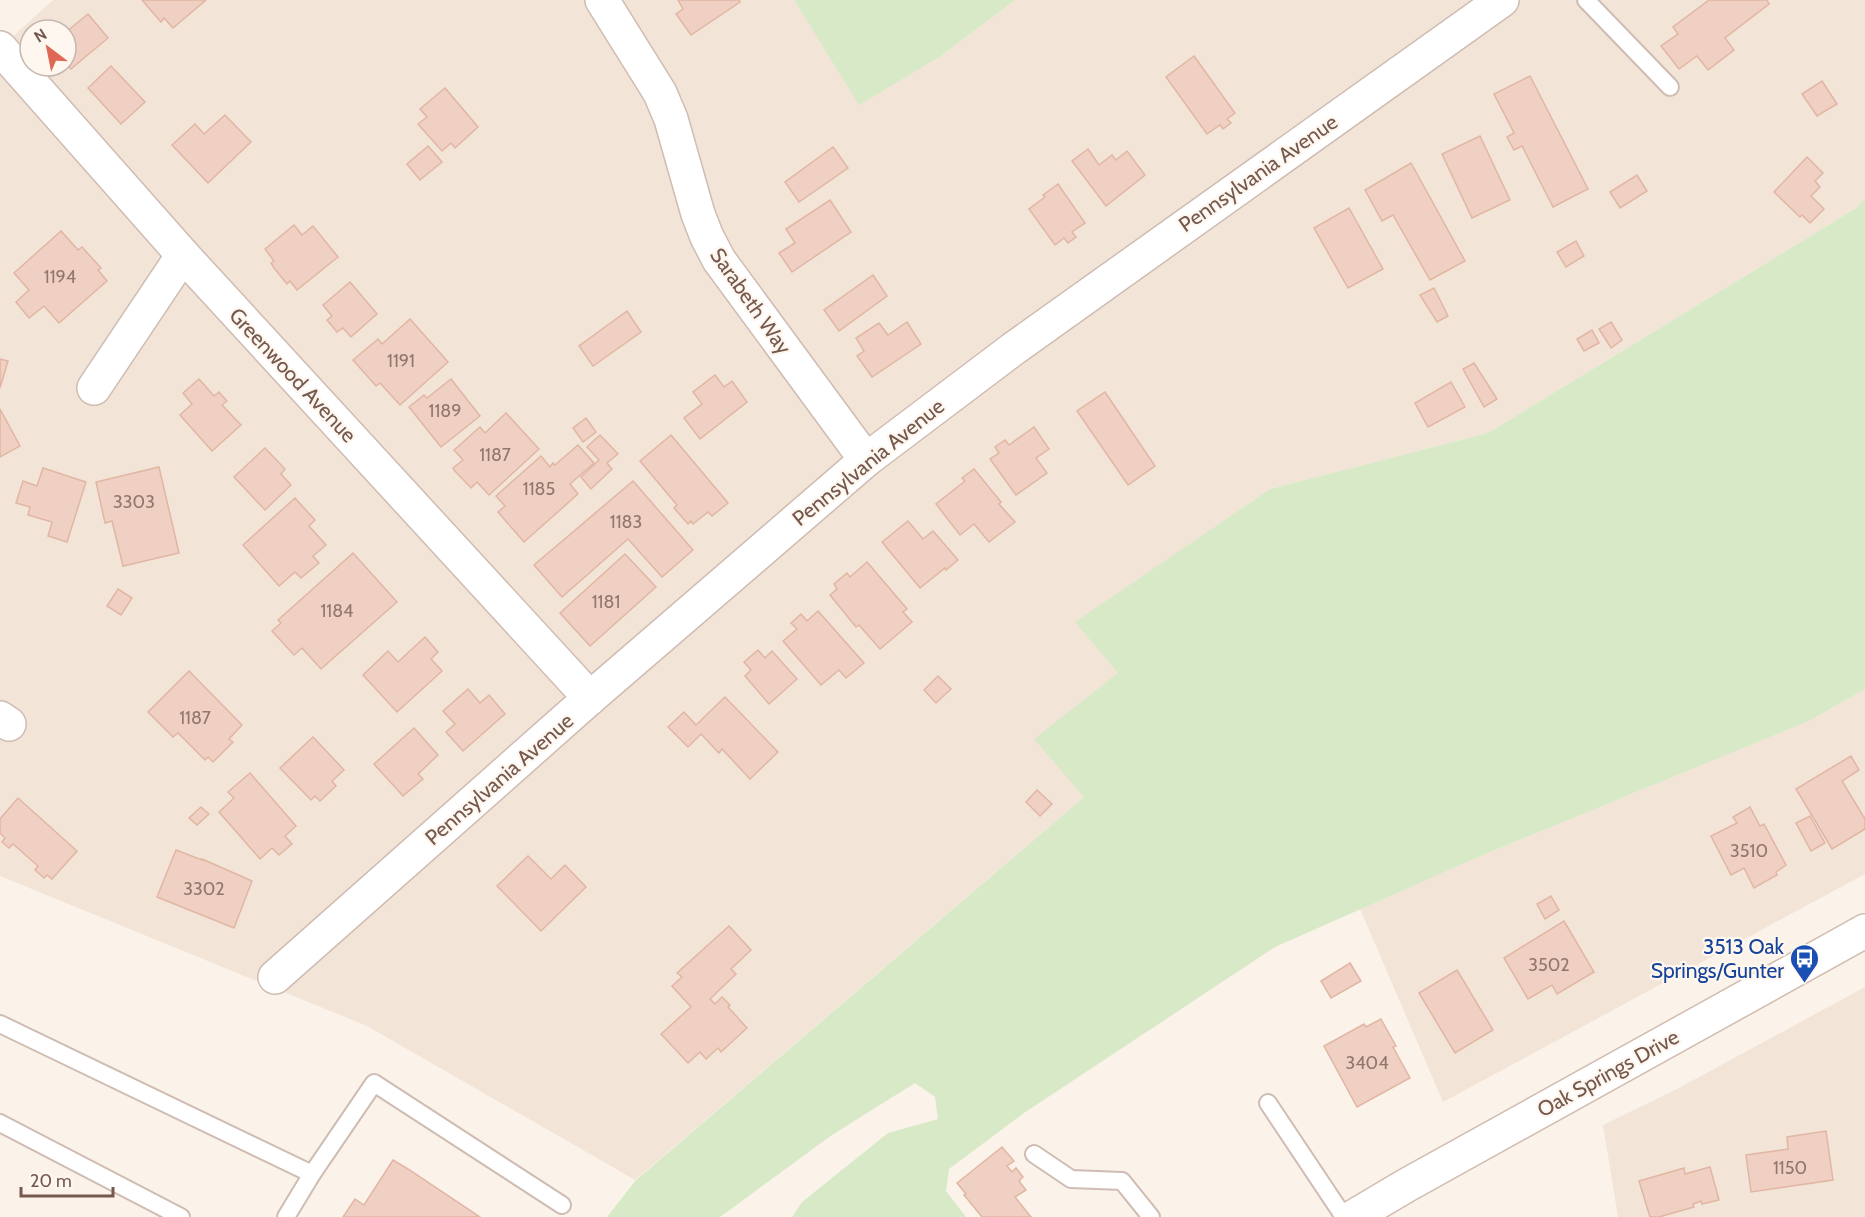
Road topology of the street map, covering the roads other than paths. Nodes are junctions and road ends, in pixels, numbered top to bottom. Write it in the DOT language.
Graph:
graph roads {
  1 [pos="602,0"];
  2 [pos="1502,0"];
  3 [pos="1586,0"];
  4 [pos="0,48"];
  5 [pos="1670,87"];
  6 [pos="183,255"];
  7 [pos="94,388"];
  8 [pos="866,460"];
  9 [pos="590,698"];
  10 [pos="1865,933"];
  11 [pos="275,977"];
  12 [pos="0,1024"];
  13 [pos="1268,1103"];
  14 [pos="0,1123"];
  15 [pos="1034,1154"];
  16 [pos="312,1174"];
  17 [pos="562,1205"];
  18 [pos="181,1217"];
  19 [pos="286,1217"];
  20 [pos="1151,1217"];
  21 [pos="1344,1217"];
  22 [pos="1353,1217"];
  1 -- 8 [label="street, Sarabeth Way"];
  2 -- 8 [label="street, Pennsylvania Avenue"];
  3 -- 5 [label="lane"];
  4 -- 6 [label="street, Greenwood Avenue"];
  6 -- 7 [label="street"];
  6 -- 9 [label="street, Greenwood Avenue"];
  8 -- 9 [label="street, Pennsylvania Avenue"];
  9 -- 11 [label="street, Pennsylvania Avenue"];
  10 -- 22 [label="street, Oak Springs Drive"];
  12 -- 16 [label="lane"];
  13 -- 21 [label="lane"];
  14 -- 18 [label="lane"];
  15 -- 20 [label="lane"];
  16 -- 17 [label="lane"];
  16 -- 19 [label="lane"];
}
